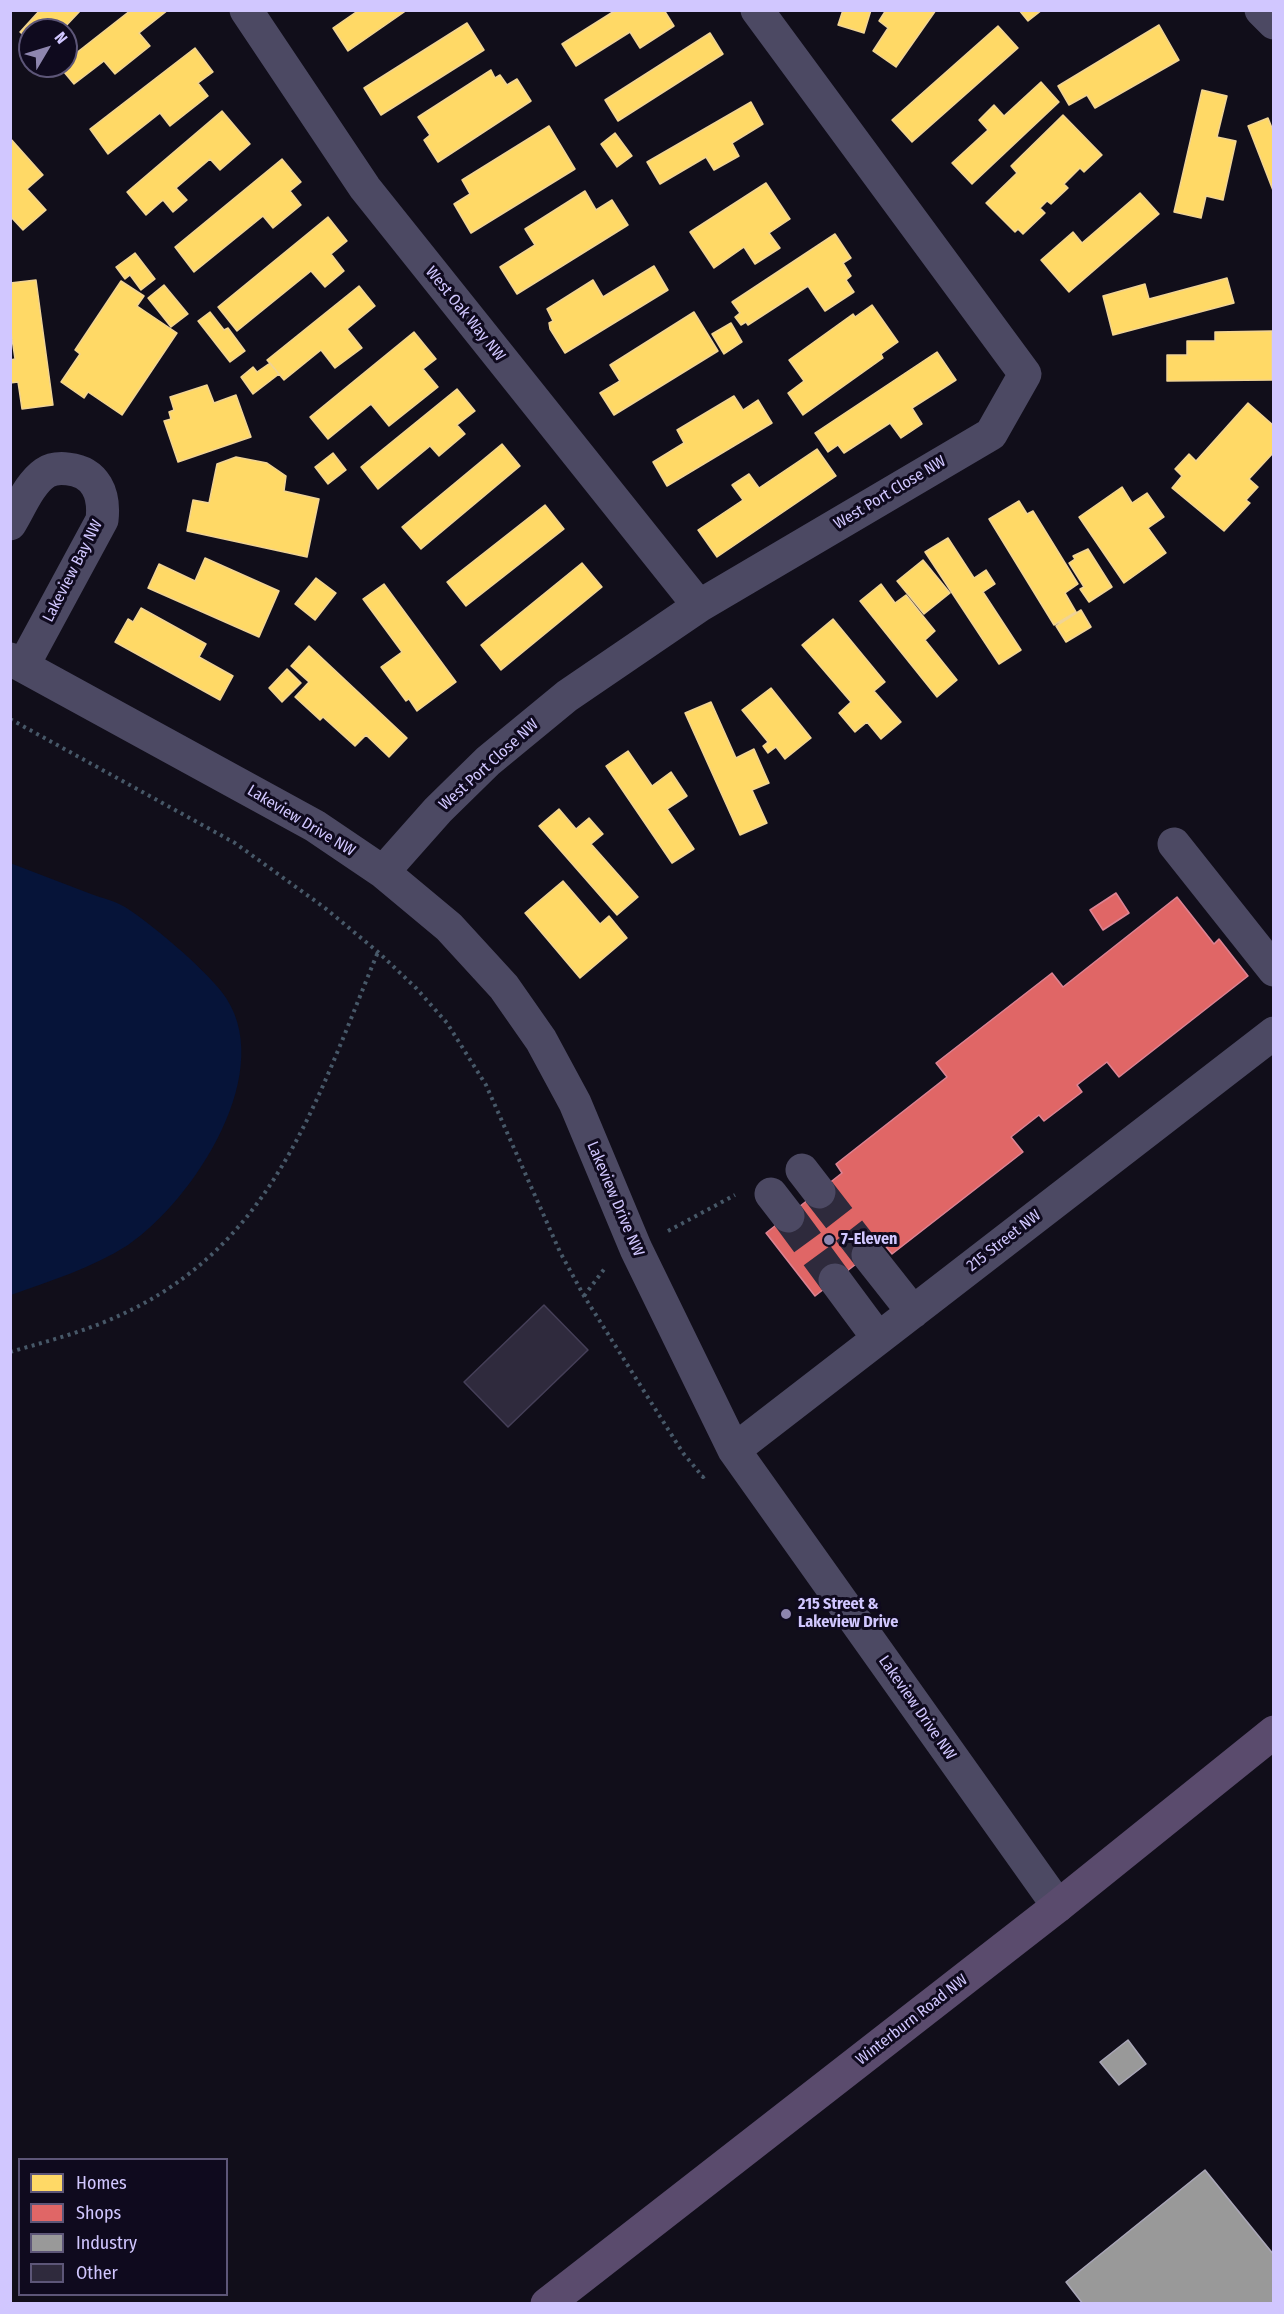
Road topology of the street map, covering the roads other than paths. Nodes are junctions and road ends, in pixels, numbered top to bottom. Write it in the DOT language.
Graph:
graph roads {
  1 [pos="246,10"];
  2 [pos="757,10"];
  3 [pos="1261,10"];
  4 [pos="1274,23"];
  5 [pos="10,524"];
  6 [pos="699,606"];
  7 [pos="17,662"];
  8 [pos="1174,844"];
  9 [pos="383,872"];
  10 [pos="1274,970"];
  11 [pos="1274,1033"];
  12 [pos="868,1255"];
  13 [pos="836,1280"];
  14 [pos="913,1312"];
  15 [pos="878,1338"];
  16 [pos="734,1450"];
  17 [pos="1274,1732"];
  18 [pos="1058,1906"];
  19 [pos="548,2304"];
  1 -- 6 [label="street, West Oak Way NW"];
  2 -- 6 [label="street, West Port Close NW"];
  3 -- 4 [label="street"];
  5 -- 7 [label="street, Lakeview Bay NW"];
  6 -- 9 [label="street, West Port Close NW"];
  7 -- 9 [label="street, Lakeview Drive NW"];
  8 -- 10 [label="street"];
  9 -- 16 [label="street, Lakeview Drive NW"];
  11 -- 14 [label="street, 215 Street NW"];
  12 -- 14 [label="street"];
  13 -- 15 [label="street"];
  14 -- 15 [label="street, 215 Street NW"];
  15 -- 16 [label="street, 215 Street NW"];
  16 -- 18 [label="street, Lakeview Drive NW"];
  17 -- 18 [label="main road, Winterburn Road NW"];
  18 -- 19 [label="main road, Winterburn Road NW"];
}
